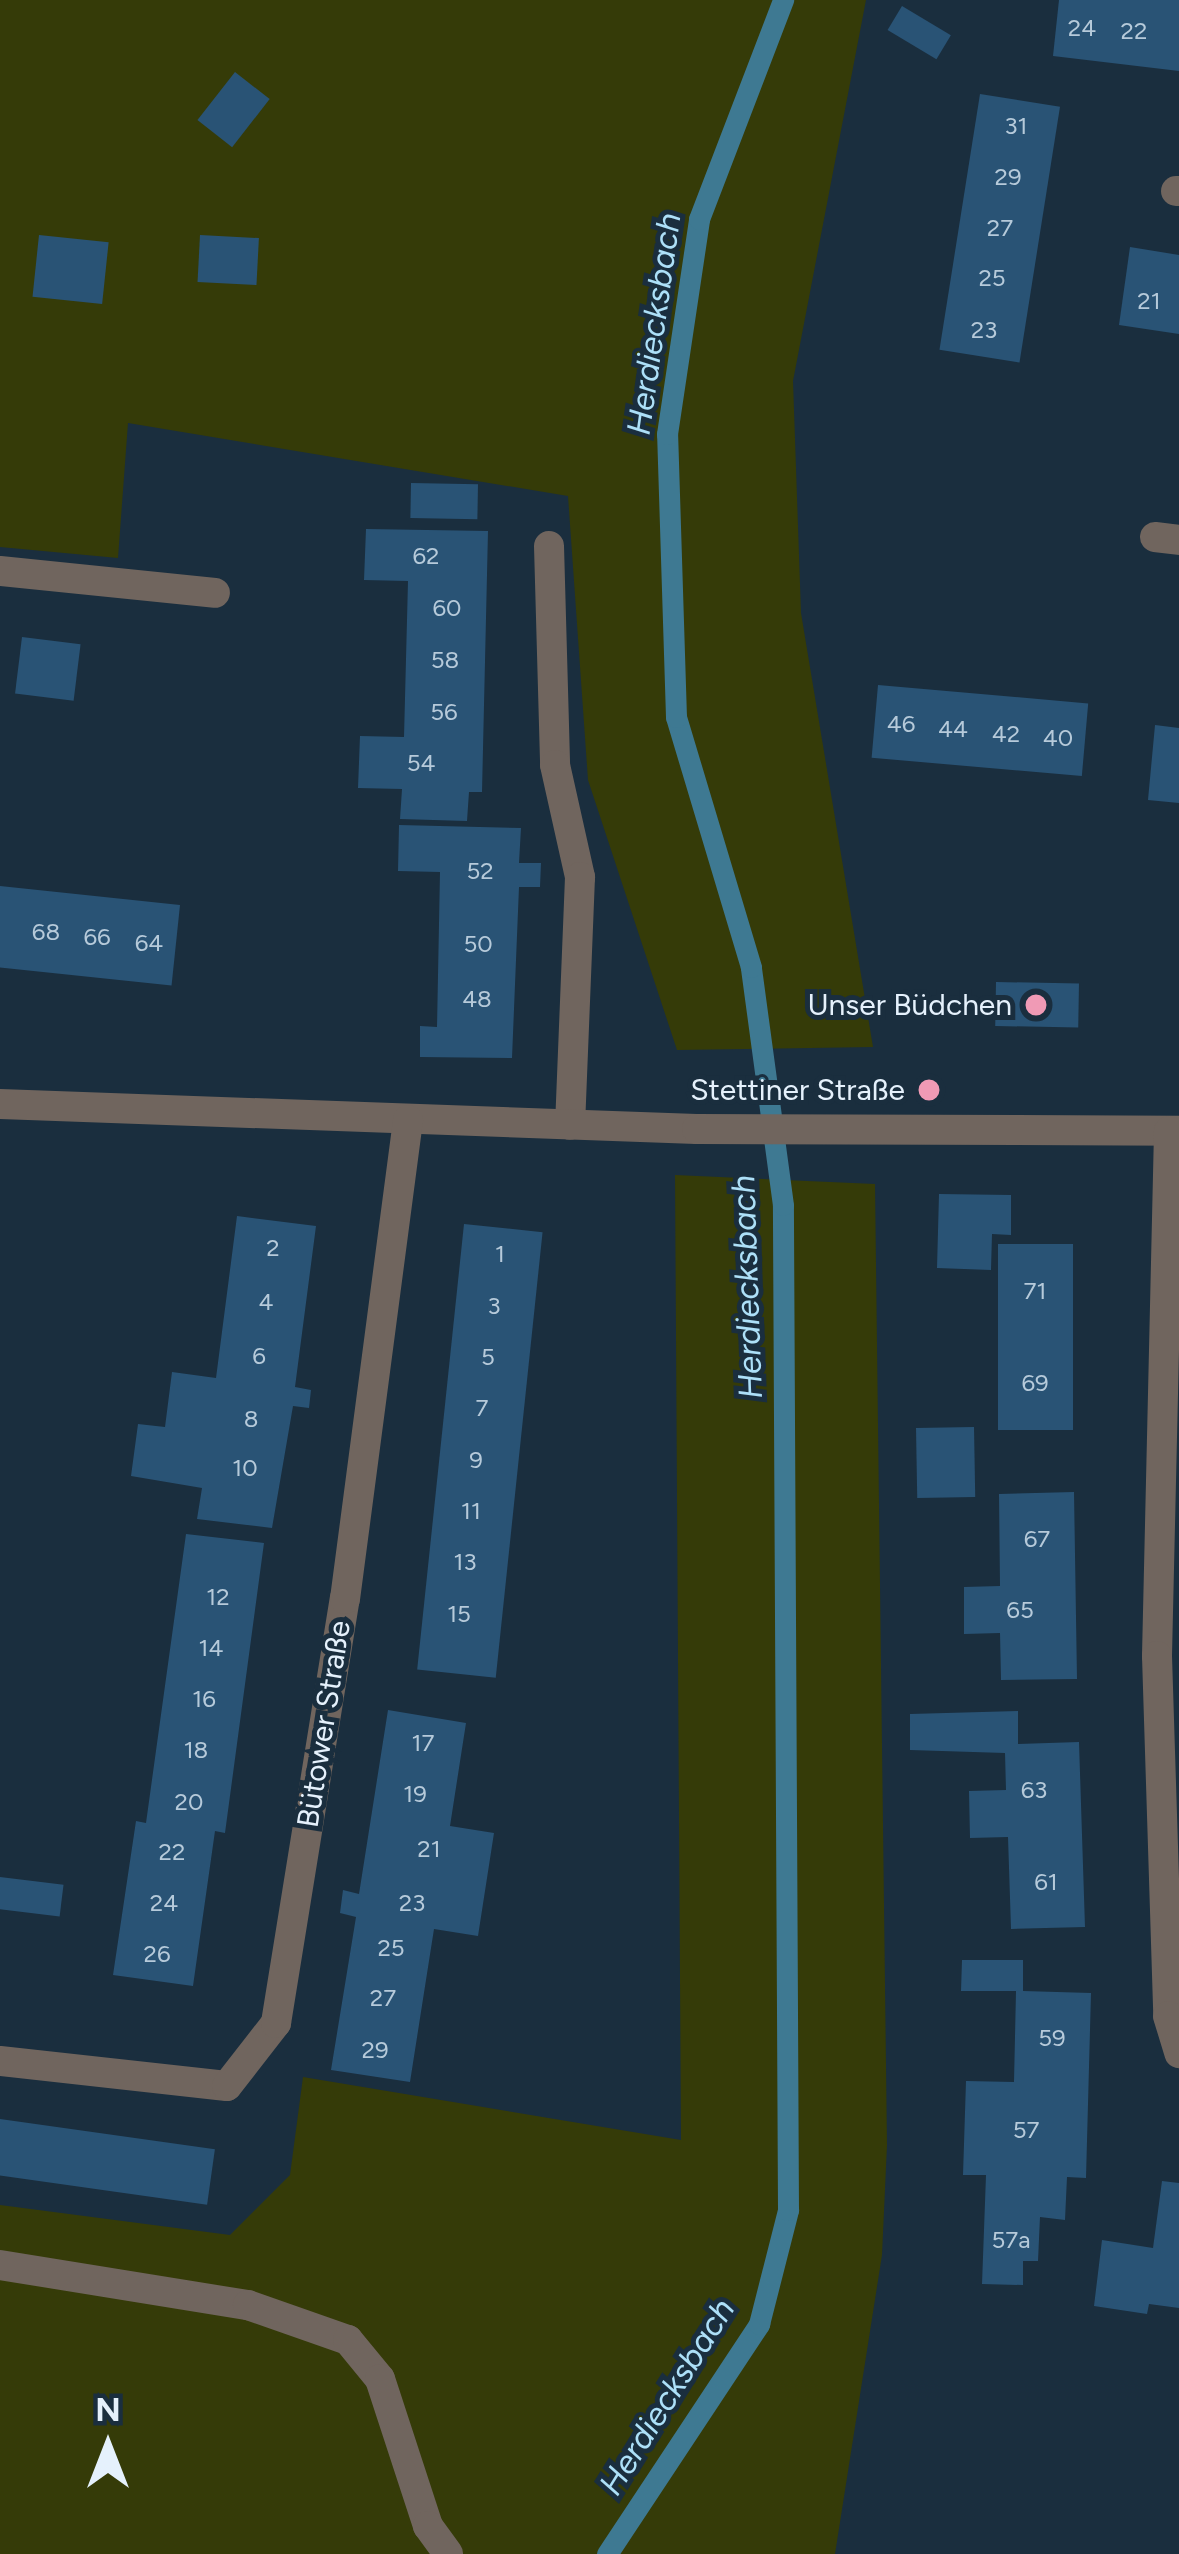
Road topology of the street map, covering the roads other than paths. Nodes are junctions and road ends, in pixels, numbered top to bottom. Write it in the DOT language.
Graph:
graph roads {
  1 [pos="548,546"];
  2 [pos="0,572"];
  3 [pos="214,593"];
  4 [pos="0,1105"];
  5 [pos="408,1120"];
  6 [pos="570,1126"];
  7 [pos="1174,1131"];
  8 [pos="1168,1656"];
  9 [pos="1179,2054"];
  10 [pos="0,2061"];
  11 [pos="0,2266"];
  12 [pos="448,2554"];
  1 -- 6 [label="street"];
  2 -- 3 [label="street"];
  4 -- 5 [label="street"];
  5 -- 6 [label="street"];
  5 -- 10 [label="street, Bütower Straße"];
  6 -- 7 [label="street"];
  7 -- 8 [label="street"];
  8 -- 9 [label="street"];
  11 -- 12 [label="street"];
}
